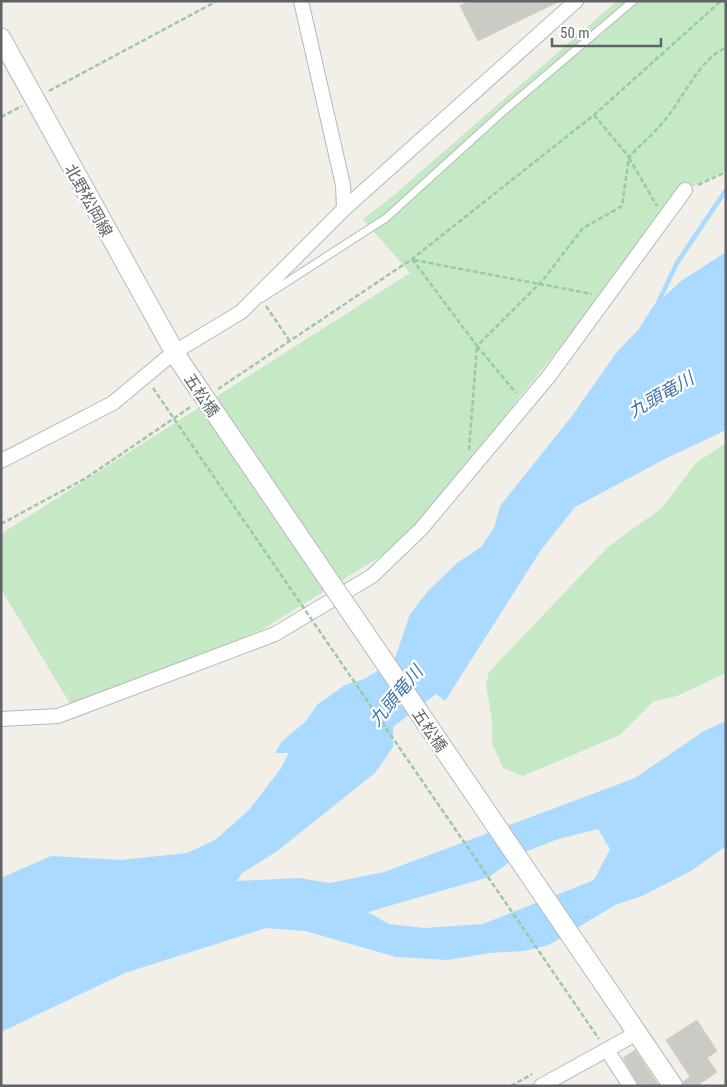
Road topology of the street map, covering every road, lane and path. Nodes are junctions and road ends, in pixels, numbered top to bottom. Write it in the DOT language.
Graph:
graph roads {
  1 [pos="217,1"];
  2 [pos="302,1"];
  3 [pos="576,1"];
  4 [pos="632,1"];
  5 [pos="721,1"];
  6 [pos="1,38"];
  7 [pos="726,48"];
  8 [pos="34,99"];
  9 [pos="594,115"];
  10 [pos="1,117"];
  11 [pos="629,157"];
  12 [pos="726,172"];
  13 [pos="686,190"];
  14 [pos="344,209"];
  15 [pos="665,219"];
  16 [pos="412,259"];
  17 [pos="607,297"];
  18 [pos="261,299"];
  19 [pos="241,312"];
  20 [pos="289,340"];
  21 [pos="477,346"];
  22 [pos="176,357"];
  23 [pos="153,388"];
  24 [pos="216,390"];
  25 [pos="200,401"];
  26 [pos="526,404"];
  27 [pos="1,460"];
  28 [pos="467,474"];
  29 [pos="1,524"];
  30 [pos="1,719"];
  31 [pos="634,1028"];
  32 [pos="603,1045"];
  33 [pos="541,1086"];
  34 [pos="630,1086"];
  35 [pos="673,1086"];
  1 -- 8 [label="path"];
  2 -- 14 [label="street"];
  3 -- 14 [label="street"];
  4 -- 18 [label="lane"];
  5 -- 9 [label="path"];
  6 -- 8 [label="main road, 北野松岡線"];
  7 -- 11 [label="path"];
  8 -- 10 [label="path"];
  8 -- 22 [label="main road, 北野松岡線"];
  9 -- 11 [label="path"];
  9 -- 16 [label="path"];
  11 -- 15 [label="path"];
  11 -- 21 [label="path"];
  12 -- 13 [label="path"];
  13 -- 15 [label="street"];
  14 -- 19 [label="street"];
  15 -- 17 [label="street"];
  16 -- 17 [label="path"];
  16 -- 20 [label="path"];
  16 -- 21 [label="path"];
  17 -- 26 [label="street"];
  18 -- 19 [label="lane"];
  18 -- 20 [label="path"];
  19 -- 22 [label="street"];
  20 -- 24 [label="path"];
  21 -- 26 [label="path"];
  21 -- 28 [label="path"];
  22 -- 27 [label="street"];
  22 -- 31 [label="main road, 五松橋, bridge"];
  23 -- 32 [label="path, bridge"];
  25 -- 29 [label="path"];
  26 -- 28 [label="street"];
  28 -- 30 [label="street"];
  31 -- 32 [label="street"];
  31 -- 35 [label="main road"];
  32 -- 33 [label="street"];
  32 -- 34 [label="street"];
}
